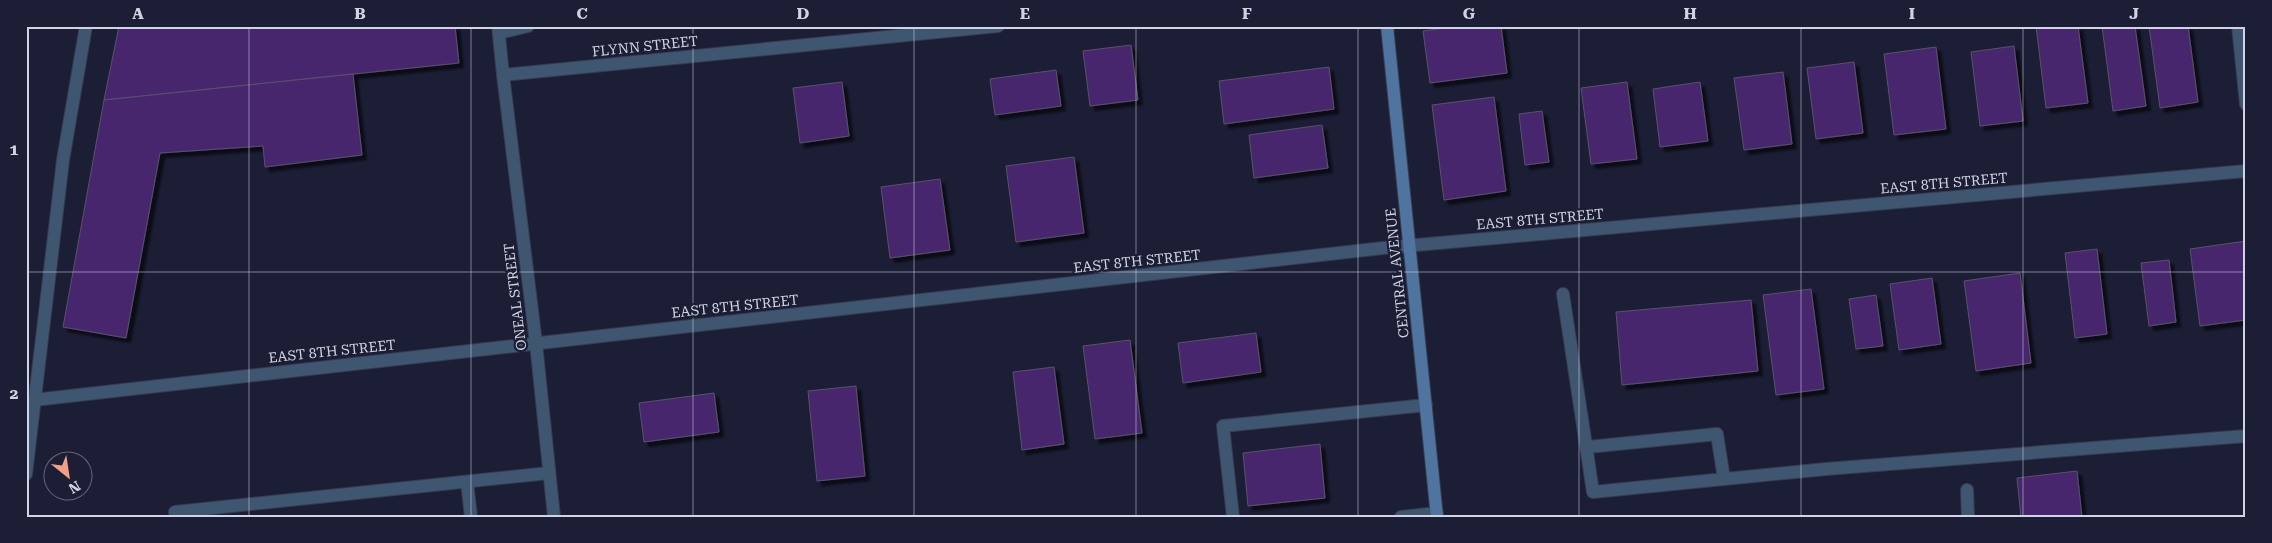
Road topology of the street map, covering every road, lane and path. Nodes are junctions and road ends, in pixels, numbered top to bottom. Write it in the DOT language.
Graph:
graph roads {
  1 [pos="86,26"];
  2 [pos="528,26"];
  3 [pos="998,26"];
  4 [pos="1387,26"];
  5 [pos="2238,26"];
  6 [pos="498,30"];
  7 [pos="503,75"];
  8 [pos="2246,104"];
  9 [pos="2246,171"];
  10 [pos="1410,246"];
  11 [pos="1563,294"];
  12 [pos="536,343"];
  13 [pos="34,400"];
  14 [pos="1426,404"];
  15 [pos="2246,436"];
  16 [pos="1588,447"];
  17 [pos="548,473"];
  18 [pos="26,474"];
  19 [pos="1724,479"];
  20 [pos="467,482"];
  21 [pos="1966,490"];
  22 [pos="1437,515"];
  23 [pos="176,517"];
  24 [pos="471,517"];
  25 [pos="554,517"];
  26 [pos="1233,517"];
  27 [pos="1401,517"];
  28 [pos="1968,517"];
  1 -- 13 [label="street"];
  2 -- 6 [label="street"];
  3 -- 7 [label="street, FLYNN STREET"];
  4 -- 10 [label="main road, CENTRAL AVENUE"];
  5 -- 8 [label="street"];
  6 -- 7 [label="street, ONEAL STREET"];
  7 -- 12 [label="street, ONEAL STREET"];
  9 -- 10 [label="street, EAST 8TH STREET"];
  10 -- 12 [label="street, EAST 8TH STREET"];
  10 -- 14 [label="main road, CENTRAL AVENUE"];
  11 -- 16 [label="street"];
  12 -- 13 [label="street, EAST 8TH STREET"];
  12 -- 17 [label="street, ONEAL STREET"];
  13 -- 18 [label="street"];
  14 -- 22 [label="main road, CENTRAL AVENUE"];
  14 -- 26 [label="street"];
  15 -- 19 [label="street"];
  16 -- 19 [label="street"];
  16 -- 19 [label="street"];
  17 -- 20 [label="street"];
  17 -- 25 [label="street, ONEAL STREET"];
  20 -- 23 [label="street"];
  20 -- 24 [label="street"];
  21 -- 28 [label="street"];
  22 -- 27 [label="street"];
}
